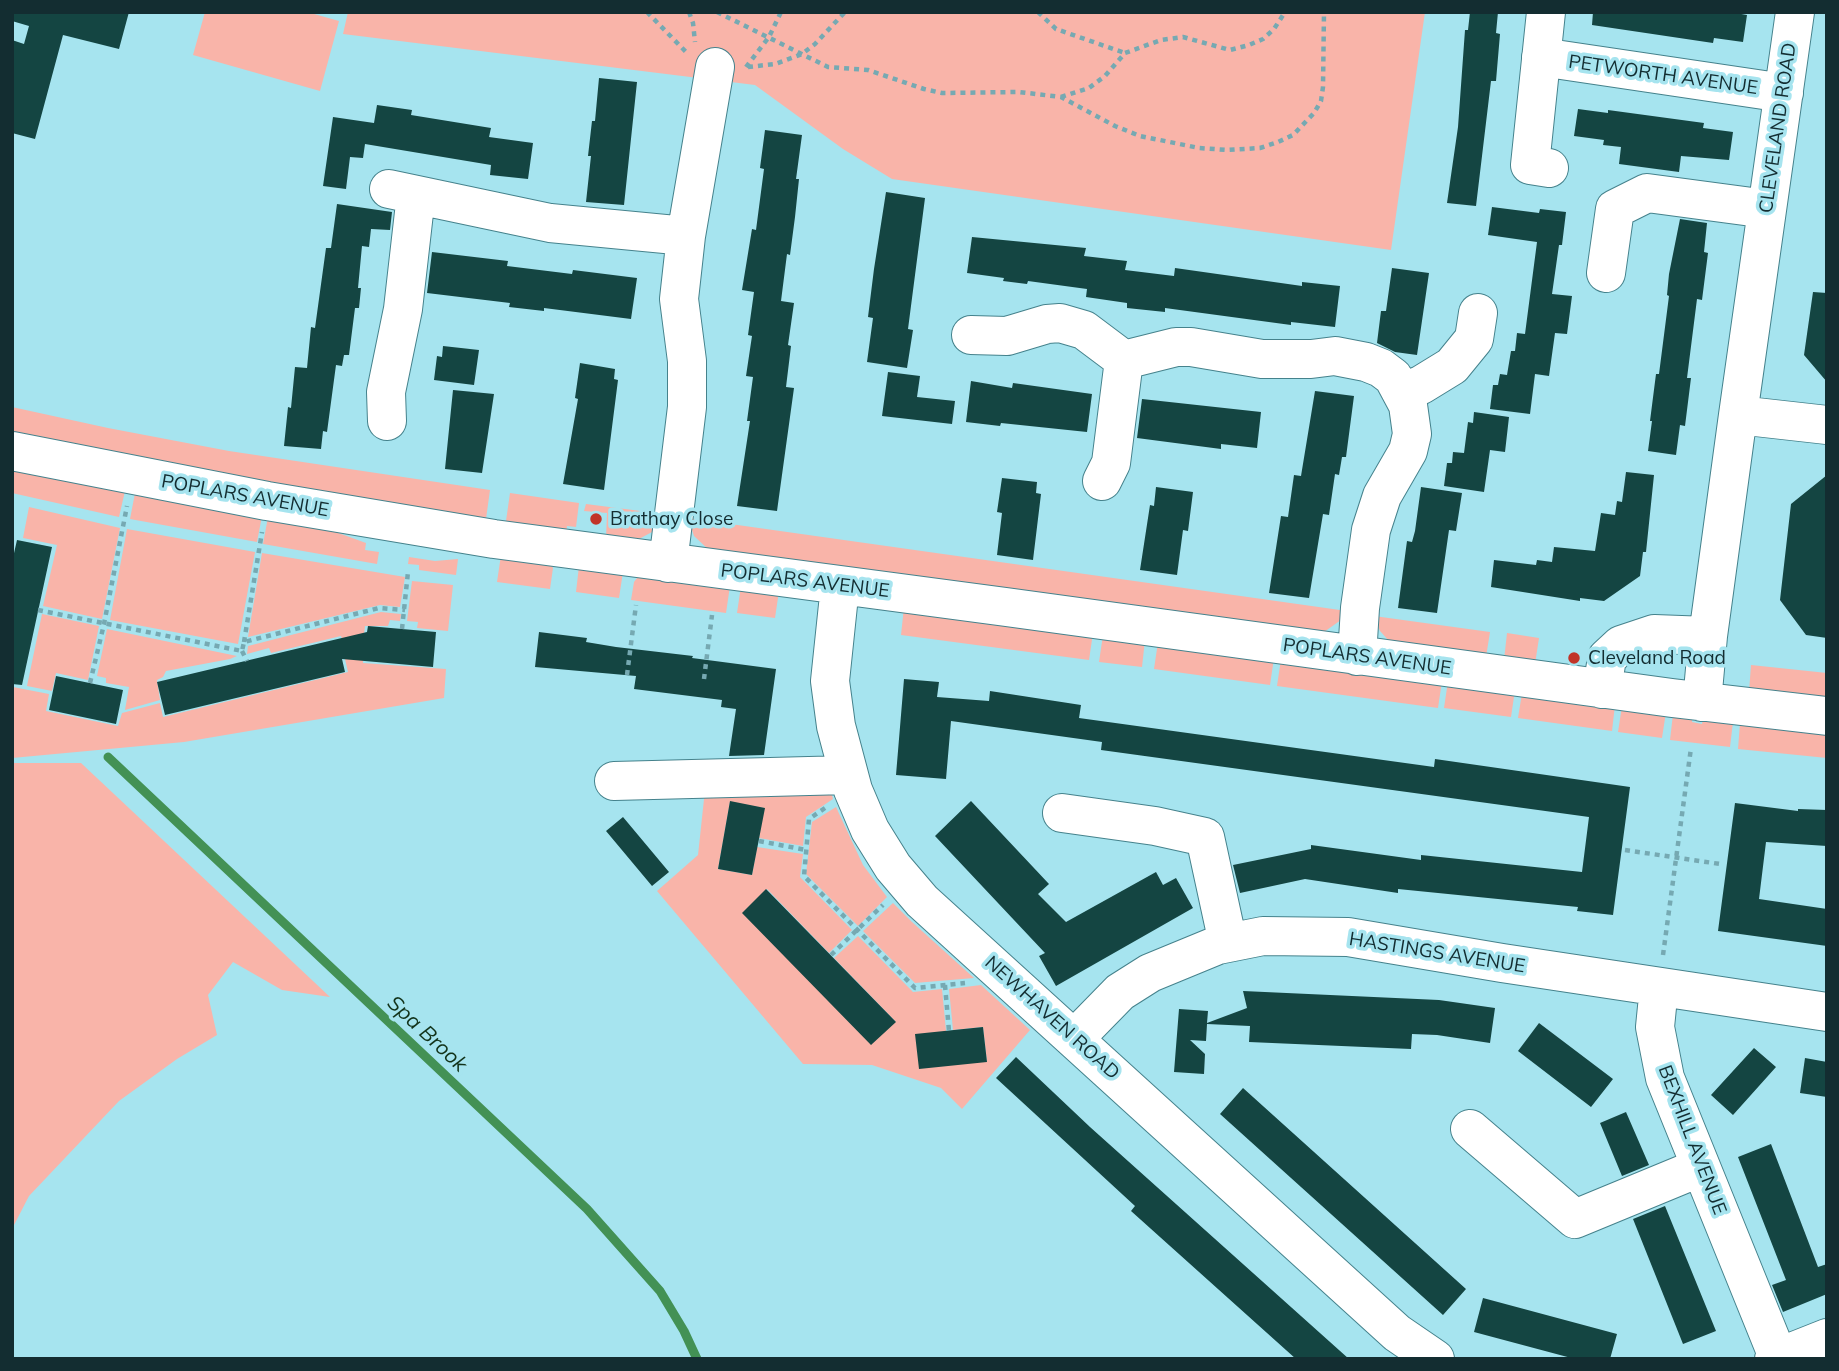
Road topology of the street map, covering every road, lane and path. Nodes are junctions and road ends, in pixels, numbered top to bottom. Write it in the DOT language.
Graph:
graph roads {
  1 [pos="647,12"];
  2 [pos="717,12"];
  3 [pos="734,12"];
  4 [pos="845,12"];
  5 [pos="1038,12"];
  6 [pos="1285,12"];
  7 [pos="1324,12"];
  8 [pos="1546,12"];
  9 [pos="1794,12"];
  10 [pos="736,21"];
  11 [pos="1125,53"];
  12 [pos="802,54"];
  13 [pos="1541,57"];
  14 [pos="714,80"];
  15 [pos="1784,93"];
  16 [pos="1060,97"];
  17 [pos="1549,168"];
  18 [pos="1767,209"];
  19 [pos="686,236"];
  20 [pos="1606,272"];
  21 [pos="1477,306"];
  22 [pos="965,334"];
  23 [pos="1124,360"];
  24 [pos="1403,392"];
  25 [pos="1738,415"];
  26 [pos="1827,425"];
  27 [pos="390,426"];
  28 [pos="12,451"];
  29 [pos="133,476"];
  30 [pos="1102,481"];
  31 [pos="267,501"];
  32 [pos="668,563"];
  33 [pos="408,572"];
  34 [pos="840,586"];
  35 [pos="636,605"];
  36 [pos="38,610"];
  37 [pos="405,610"];
  38 [pos="712,615"];
  39 [pos="104,624"];
  40 [pos="402,629"];
  41 [pos="1708,636"];
  42 [pos="244,642"];
  43 [pos="242,651"];
  44 [pos="1357,656"];
  45 [pos="247,661"];
  46 [pos="627,675"];
  47 [pos="704,680"];
  48 [pos="90,683"];
  49 [pos="1602,689"];
  50 [pos="1702,702"];
  51 [pos="1827,716"];
  52 [pos="1691,748"];
  53 [pos="614,780"];
  54 [pos="850,782"];
  55 [pos="1062,813"];
  56 [pos="759,841"];
  57 [pos="806,850"];
  58 [pos="1625,850"];
  59 [pos="1676,858"];
  60 [pos="1720,864"];
  61 [pos="906,883"];
  62 [pos="857,930"];
  63 [pos="1228,943"];
  64 [pos="831,955"];
  65 [pos="1008,978"];
  66 [pos="945,985"];
  67 [pos="1658,987"];
  68 [pos="1827,1012"];
  69 [pos="949,1031"];
  70 [pos="1075,1038"];
  71 [pos="1470,1129"];
  72 [pos="1701,1167"];
  73 [pos="1827,1338"];
  74 [pos="1776,1358"];
  75 [pos="1435,1359"];
  1 -- 14 [label="path"];
  2 -- 10 [label="path"];
  3 -- 10 [label="path"];
  4 -- 12 [label="path"];
  5 -- 11 [label="path"];
  6 -- 11 [label="path"];
  7 -- 16 [label="path"];
  8 -- 13 [label="street, PETWORTH AVENUE"];
  9 -- 15 [label="street, CLEVELAND ROAD"];
  10 -- 12 [label="path"];
  11 -- 16 [label="path"];
  12 -- 14 [label="path"];
  12 -- 16 [label="path"];
  13 -- 15 [label="street, PETWORTH AVENUE"];
  13 -- 17 [label="street, PETWORTH AVENUE"];
  14 -- 19 [label="street"];
  15 -- 18 [label="street, CLEVELAND ROAD"];
  18 -- 20 [label="street"];
  18 -- 25 [label="street, CLEVELAND ROAD"];
  19 -- 27 [label="street"];
  19 -- 32 [label="street"];
  21 -- 24 [label="street"];
  22 -- 23 [label="street"];
  23 -- 24 [label="street"];
  23 -- 30 [label="street"];
  24 -- 44 [label="street"];
  25 -- 26 [label="street"];
  25 -- 41 [label="street, CLEVELAND ROAD"];
  28 -- 29 [label="street, POPLARS AVENUE"];
  29 -- 31 [label="street, POPLARS AVENUE"];
  29 -- 39 [label="path"];
  31 -- 32 [label="street, POPLARS AVENUE"];
  31 -- 42 [label="path"];
  32 -- 34 [label="street, POPLARS AVENUE"];
  33 -- 37 [label="path"];
  34 -- 44 [label="street, POPLARS AVENUE"];
  34 -- 54 [label="street, NEWHAVEN ROAD"];
  35 -- 46 [label="path"];
  36 -- 39 [label="path"];
  37 -- 40 [label="path"];
  37 -- 42 [label="path"];
  38 -- 47 [label="path"];
  39 -- 43 [label="path"];
  39 -- 48 [label="path"];
  41 -- 49 [label="street"];
  41 -- 50 [label="street, CLEVELAND ROAD"];
  42 -- 43 [label="path"];
  43 -- 45 [label="path"];
  44 -- 49 [label="street, POPLARS AVENUE"];
  49 -- 50 [label="street, POPLARS AVENUE"];
  50 -- 51 [label="street, POPLARS AVENUE"];
  52 -- 59 [label="path"];
  53 -- 54 [label="street"];
  54 -- 57 [label="path"];
  54 -- 61 [label="street, NEWHAVEN ROAD"];
  55 -- 63 [label="street"];
  56 -- 57 [label="path"];
  57 -- 62 [label="path"];
  58 -- 59 [label="path"];
  59 -- 60 [label="path"];
  59 -- 67 [label="path"];
  61 -- 62 [label="path"];
  61 -- 65 [label="street, NEWHAVEN ROAD"];
  62 -- 64 [label="path"];
  62 -- 66 [label="path"];
  63 -- 67 [label="street, HASTINGS AVENUE"];
  63 -- 70 [label="street, HASTINGS AVENUE"];
  65 -- 66 [label="path"];
  65 -- 70 [label="street, NEWHAVEN ROAD"];
  66 -- 69 [label="path"];
  67 -- 68 [label="street, HASTINGS AVENUE"];
  67 -- 72 [label="street, BEXHILL AVENUE"];
  70 -- 75 [label="street, NEWHAVEN ROAD"];
  71 -- 72 [label="street"];
  72 -- 74 [label="street, BEXHILL AVENUE"];
  73 -- 74 [label="street"];
}
